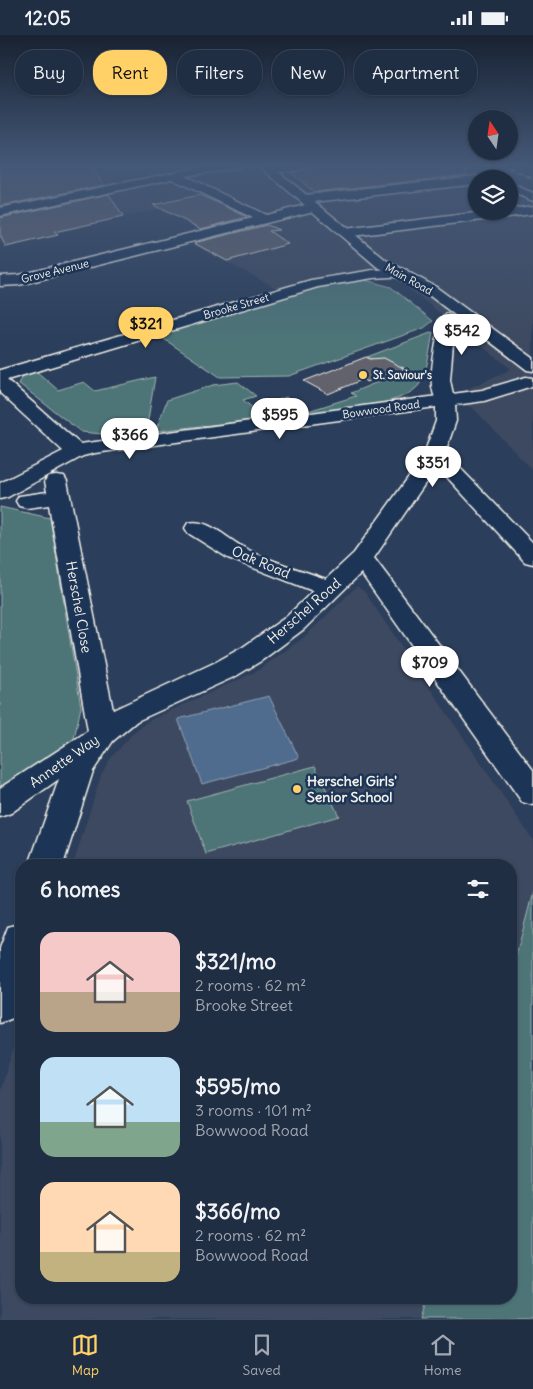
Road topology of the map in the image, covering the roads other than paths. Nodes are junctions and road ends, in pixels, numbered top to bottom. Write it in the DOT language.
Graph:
graph roads {
  1 [pos="241,225"];
  2 [pos="334,225"];
  3 [pos="410,225"];
  4 [pos="344,233"];
  5 [pos="391,269"];
  6 [pos="0,281"];
  7 [pos="447,319"];
  8 [pos="511,370"];
  9 [pos="531,373"];
  10 [pos="0,376"];
  11 [pos="0,383"];
  12 [pos="445,399"];
  13 [pos="76,452"];
  14 [pos="433,457"];
  15 [pos="0,492"];
  16 [pos="27,501"];
  17 [pos="196,528"];
  18 [pos="533,557"];
  19 [pos="362,558"];
  20 [pos="330,589"];
  21 [pos="103,733"];
  22 [pos="533,793"];
  23 [pos="0,804"];
  24 [pos="48,859"];
  25 [pos="15,958"];
  26 [pos="0,1005"];
  1 -- 6 [label="street, Grove Avenue"];
  2 -- 4 [label="street, Main Road"];
  3 -- 4 [label="street"];
  4 -- 5 [label="street, Main Road"];
  5 -- 7 [label="street, Main Road"];
  5 -- 9 [label="street, Main Road"];
  5 -- 10 [label="street, Brooke Street"];
  7 -- 8 [label="street, Main Road"];
  7 -- 12 [label="street, Herschel Road"];
  8 -- 9 [label="street, Main Road"];
  8 -- 12 [label="street, Bowwood Road"];
  9 -- 12 [label="street, Bowwood Road"];
  11 -- 13 [label="street"];
  12 -- 13 [label="street, Bowwood Road"];
  12 -- 14 [label="street, Herschel Road"];
  13 -- 15 [label="street, Bowwood Road"];
  14 -- 18 [label="street"];
  14 -- 19 [label="street, Herschel Road"];
  16 -- 21 [label="street, Herschel Close"];
  17 -- 20 [label="street, Oak Road"];
  19 -- 20 [label="street, Herschel Road"];
  19 -- 22 [label="street"];
  20 -- 21 [label="street, Herschel Road"];
  21 -- 23 [label="street, Annette Way"];
  21 -- 24 [label="street, Herschel Road"];
  25 -- 26 [label="street"];
}
